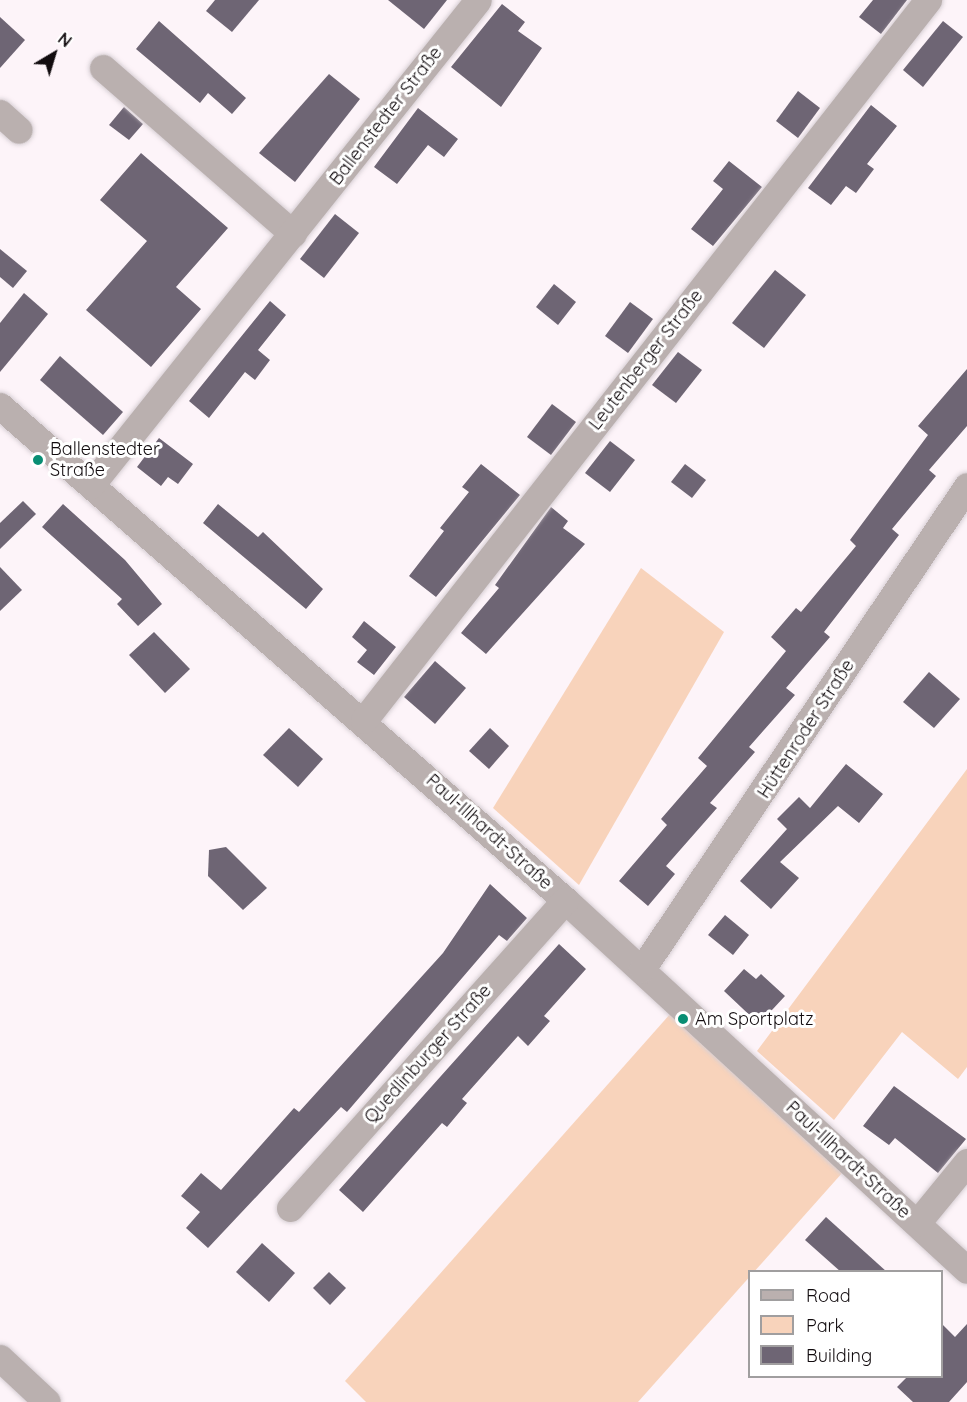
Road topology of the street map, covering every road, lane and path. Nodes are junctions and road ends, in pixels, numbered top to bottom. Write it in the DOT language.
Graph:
graph roads {
  1 [pos="478,0"];
  2 [pos="928,0"];
  3 [pos="103,68"];
  4 [pos="293,234"];
  5 [pos="0,406"];
  6 [pos="91,485"];
  7 [pos="967,486"];
  8 [pos="364,720"];
  9 [pos="565,900"];
  10 [pos="642,969"];
  11 [pos="967,1162"];
  12 [pos="290,1208"];
  13 [pos="917,1223"];
  14 [pos="967,1270"];
  15 [pos="0,1358"];
  16 [pos="47,1402"];
  1 -- 4 [label="street, Ballenstedter Straße"];
  2 -- 8 [label="street, Leutenberger Straße"];
  3 -- 4 [label="street"];
  4 -- 6 [label="street, Ballenstedter Straße"];
  5 -- 6 [label="street, Paul-Illhardt-Straße"];
  6 -- 8 [label="street, Paul-Illhardt-Straße"];
  7 -- 10 [label="street, Hüttenroder Straße"];
  8 -- 9 [label="street, Paul-Illhardt-Straße"];
  9 -- 10 [label="street, Paul-Illhardt-Straße"];
  9 -- 12 [label="street, Quedlinburger Straße"];
  10 -- 13 [label="street, Paul-Illhardt-Straße"];
  11 -- 13 [label="street"];
  13 -- 14 [label="street, Paul-Illhardt-Straße"];
  15 -- 16 [label="street"];
}
